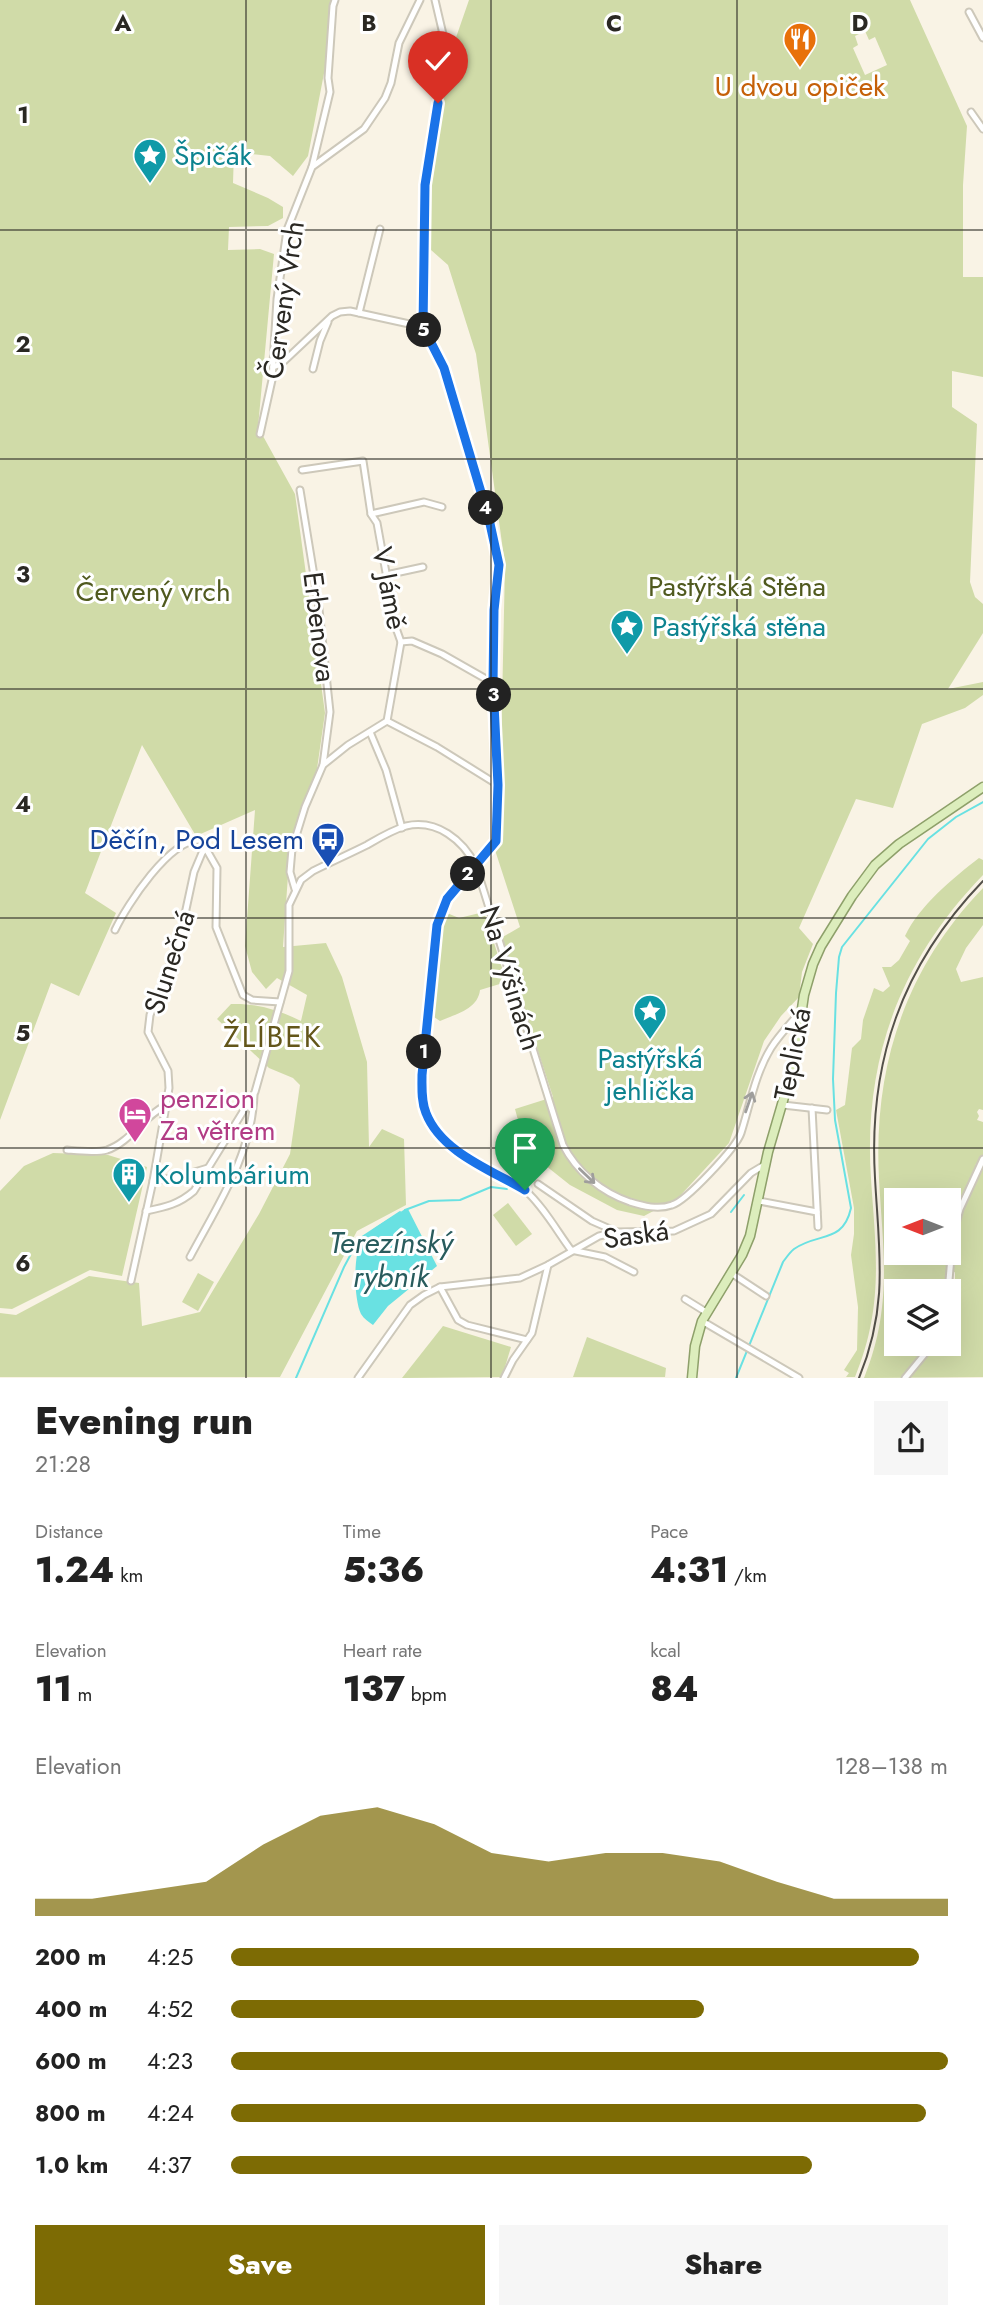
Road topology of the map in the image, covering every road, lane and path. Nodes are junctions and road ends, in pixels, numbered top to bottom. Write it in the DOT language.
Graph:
graph roads {
  1 [pos="335,0"];
  2 [pos="420,0"];
  3 [pos="435,0"];
  4 [pos="968,12"];
  5 [pos="983,38"];
  6 [pos="971,112"];
  7 [pos="983,129"];
  8 [pos="312,167"];
  9 [pos="380,229"];
  10 [pos="359,313"];
  11 [pos="330,319"];
  12 [pos="423,327"];
  13 [pos="273,367"];
  14 [pos="313,369"];
  15 [pos="260,434"];
  16 [pos="302,470"];
  17 [pos="300,489"];
  18 [pos="442,507"];
  19 [pos="371,514"];
  20 [pos="423,567"];
  21 [pos="386,575"];
  22 [pos="401,642"];
  23 [pos="493,684"];
  24 [pos="387,721"];
  25 [pos="370,732"];
  26 [pos="323,765"];
  27 [pos="498,785"];
  28 [pos="983,788"];
  29 [pos="402,828"];
  30 [pos="206,848"];
  31 [pos="476,866"];
  32 [pos="295,889"];
  33 [pos="115,930"];
  34 [pos="278,1005"];
  35 [pos="802,1012"];
  36 [pos="254,1092"];
  37 [pos="167,1105"];
  38 [pos="783,1105"];
  39 [pos="812,1108"];
  40 [pos="827,1110"];
  41 [pos="67,1150"];
  42 [pos="983,1159"];
  43 [pos="765,1164"];
  44 [pos="208,1168"];
  45 [pos="153,1181"];
  46 [pos="538,1184"];
  47 [pos="759,1201"];
  48 [pos="146,1211"];
  49 [pos="817,1212"];
  50 [pos="818,1227"];
  51 [pos="617,1232"];
  52 [pos="571,1250"];
  53 [pos="190,1257"];
  54 [pos="548,1265"];
  55 [pos="634,1272"];
  56 [pos="730,1273"];
  57 [pos="949,1279"];
  58 [pos="131,1281"];
  59 [pos="440,1287"];
  60 [pos="766,1296"];
  61 [pos="685,1299"];
  62 [pos="706,1312"];
  63 [pos="702,1321"];
  64 [pos="527,1340"];
  65 [pos="923,1356"];
  66 [pos="358,1377"];
  67 [pos="504,1377"];
  68 [pos="692,1377"];
  69 [pos="799,1377"];
  70 [pos="905,1377"];
  1 -- 8 [label="street, Červený Vrch"];
  2 -- 8 [label="street"];
  3 -- 12 [label="street"];
  4 -- 5 [label="street"];
  6 -- 7 [label="street"];
  8 -- 13 [label="street, Červený Vrch"];
  9 -- 10 [label="street"];
  10 -- 11 [label="street"];
  10 -- 12 [label="street"];
  11 -- 13 [label="street"];
  11 -- 14 [label="street"];
  12 -- 23 [label="street"];
  13 -- 15 [label="street, Červený Vrch"];
  16 -- 19 [label="street, V Jámě"];
  17 -- 26 [label="street, Erbenova"];
  18 -- 19 [label="street"];
  19 -- 21 [label="street, V Jámě"];
  20 -- 21 [label="street"];
  21 -- 22 [label="street, V Jámě"];
  22 -- 23 [label="street"];
  22 -- 24 [label="street, V Jámě"];
  23 -- 27 [label="street"];
  24 -- 25 [label="street"];
  24 -- 27 [label="street"];
  25 -- 26 [label="street"];
  25 -- 29 [label="street"];
  26 -- 32 [label="street"];
  27 -- 31 [label="street"];
  28 -- 35 [label="main road, Teplická"];
  29 -- 31 [label="street, Na Výšinách"];
  29 -- 32 [label="street, Na Výšinách"];
  30 -- 33 [label="street"];
  30 -- 34 [label="street"];
  30 -- 37 [label="street, Slunečná"];
  31 -- 35 [label="street, Na Výšinách, one-way"];
  31 -- 52 [label="street"];
  32 -- 34 [label="street"];
  34 -- 36 [label="street"];
  35 -- 38 [label="main road, Teplická"];
  36 -- 44 [label="street"];
  36 -- 53 [label="street"];
  37 -- 41 [label="street"];
  37 -- 45 [label="street, Slunečná"];
  38 -- 39 [label="street"];
  38 -- 43 [label="main road, Teplická"];
  39 -- 40 [label="street"];
  39 -- 49 [label="street"];
  42 -- 57 [label="street"];
  43 -- 47 [label="main road, Teplická"];
  43 -- 51 [label="street, Saská"];
  44 -- 45 [label="street"];
  44 -- 48 [label="street"];
  45 -- 48 [label="street, Slunečná"];
  46 -- 51 [label="street"];
  47 -- 49 [label="street"];
  47 -- 56 [label="main road, Teplická"];
  48 -- 58 [label="street, Slunečná"];
  49 -- 50 [label="street"];
  51 -- 52 [label="street, Saská"];
  52 -- 54 [label="street, Saská"];
  52 -- 55 [label="street"];
  54 -- 59 [label="street, Saská"];
  54 -- 64 [label="street"];
  56 -- 60 [label="street"];
  56 -- 62 [label="main road, Teplická"];
  59 -- 64 [label="street"];
  59 -- 66 [label="street, Saská"];
  61 -- 62 [label="street"];
  62 -- 63 [label="main road, Teplická"];
  63 -- 68 [label="main road, Teplická"];
  63 -- 69 [label="street"];
  64 -- 67 [label="street"];
  65 -- 70 [label="street"];
}
